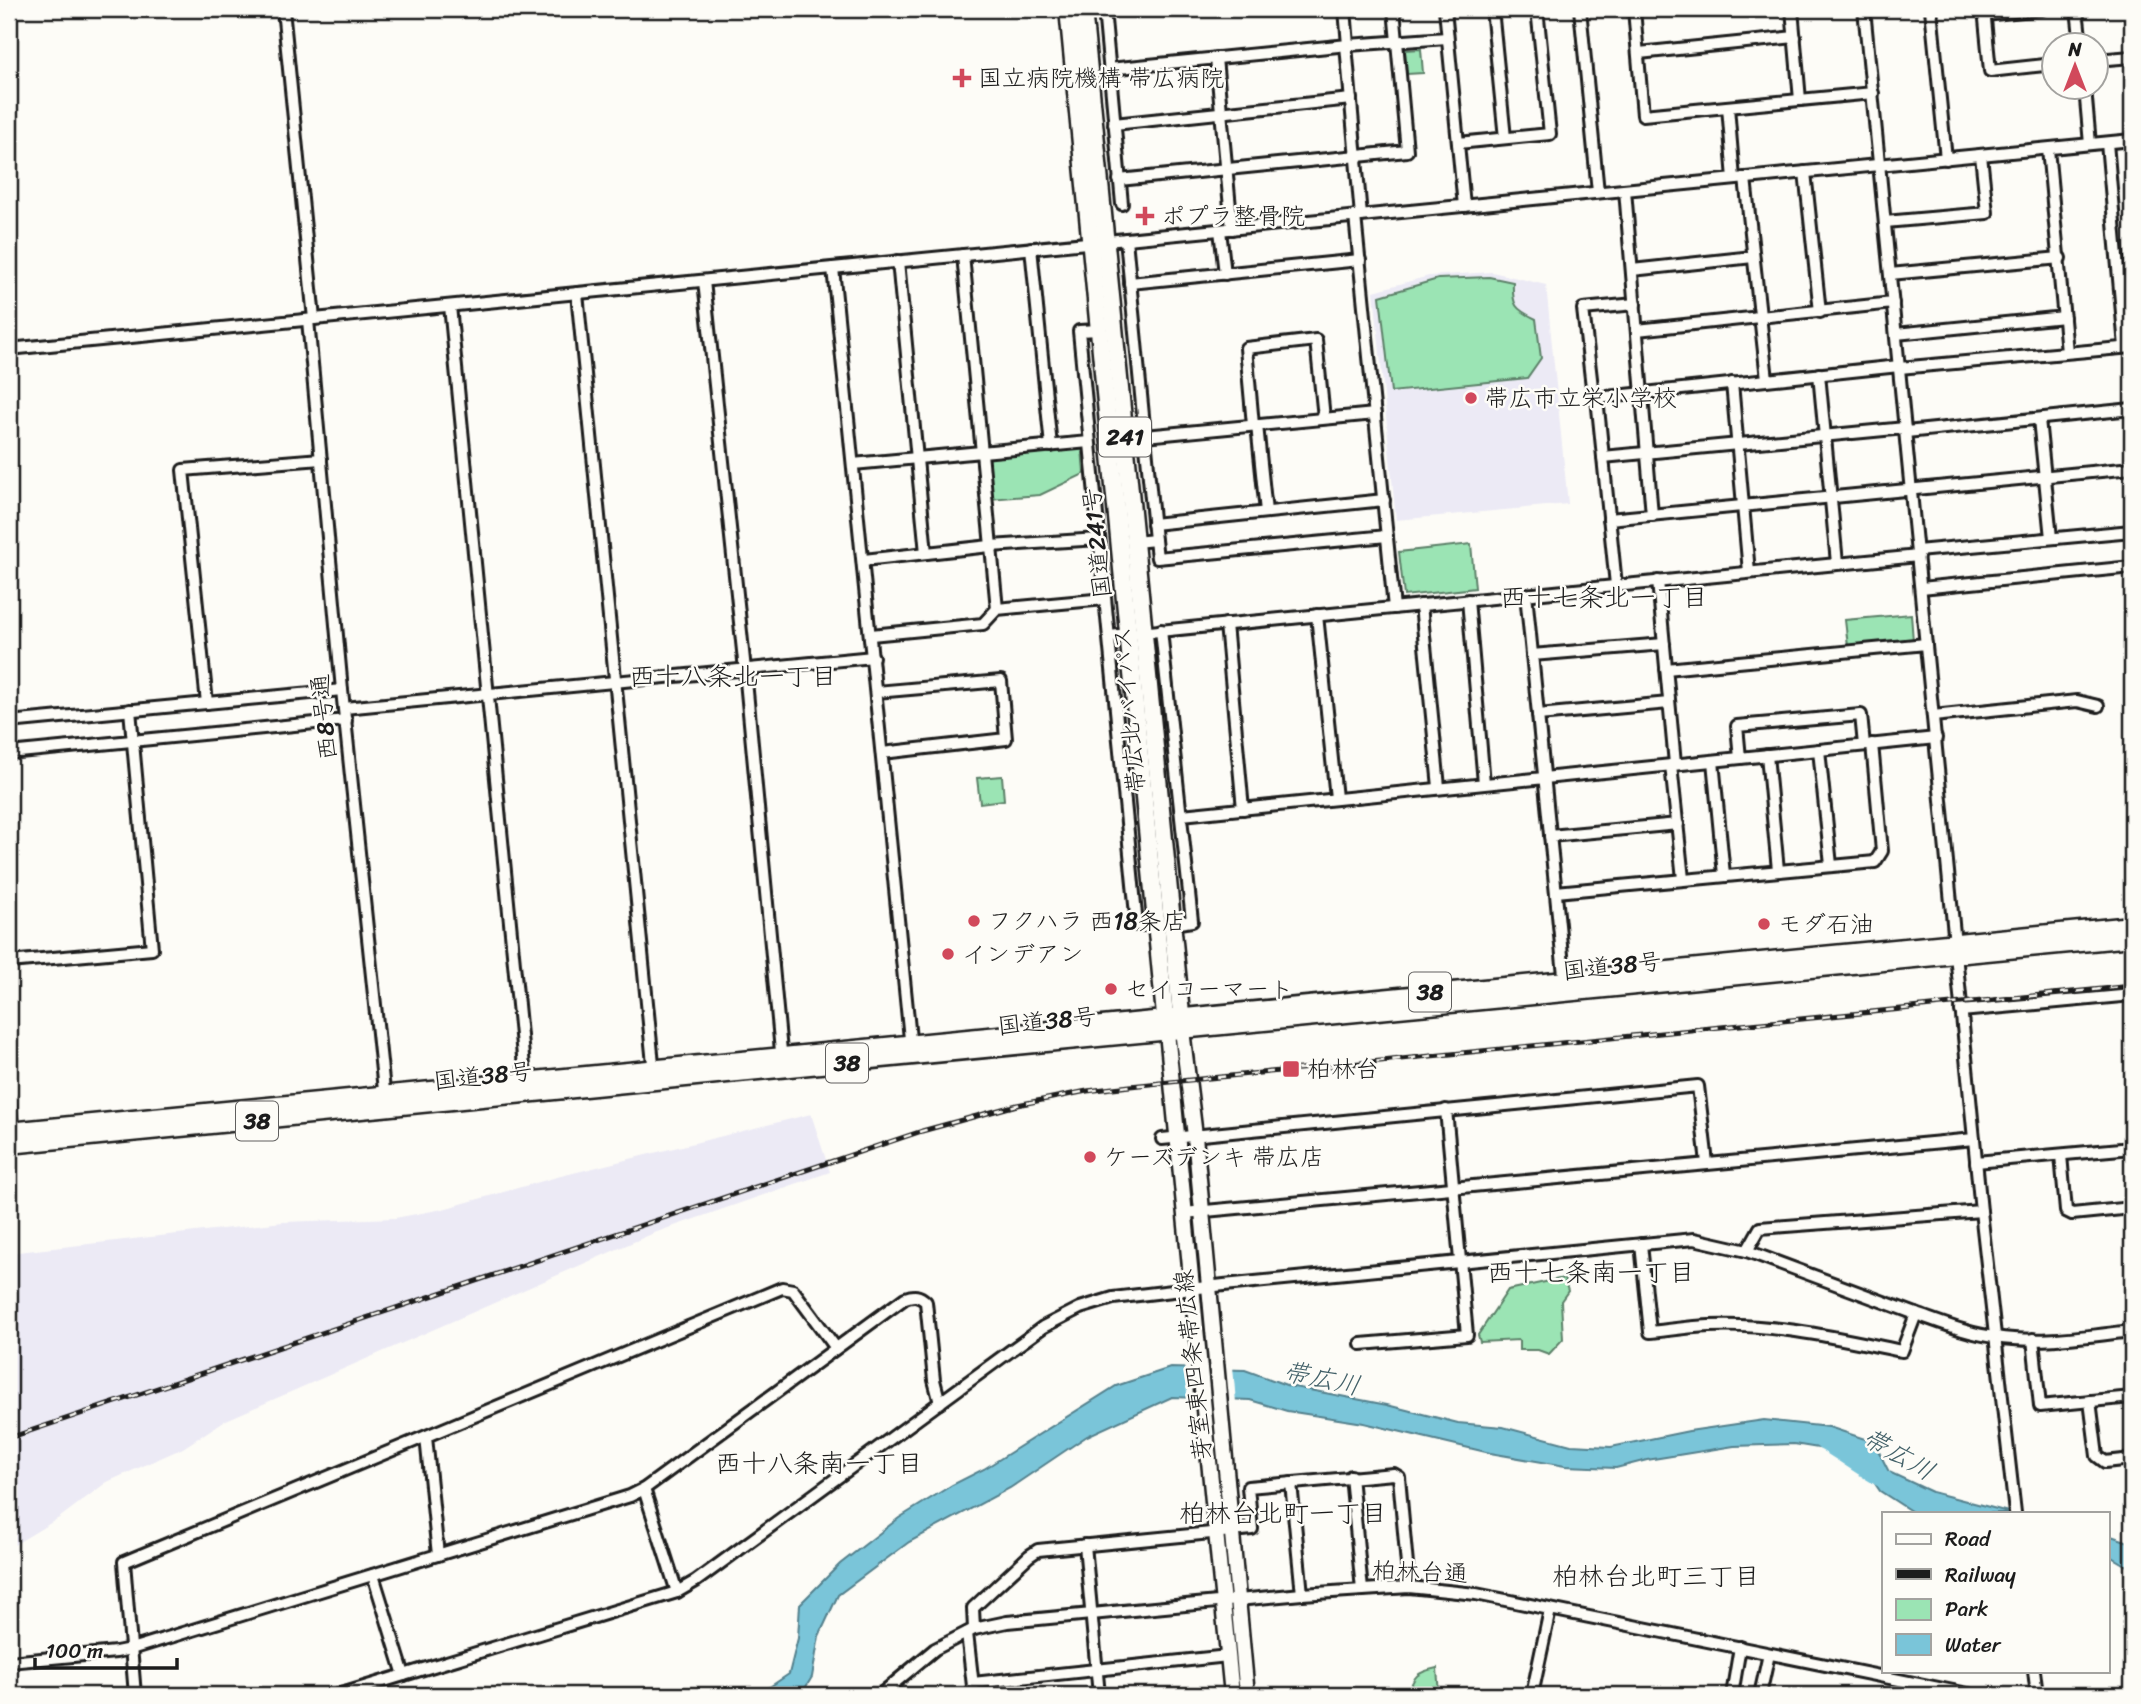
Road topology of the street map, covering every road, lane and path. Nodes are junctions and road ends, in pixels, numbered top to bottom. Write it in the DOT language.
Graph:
graph roads {
  1 [pos="283,9"];
  2 [pos="1068,9"];
  3 [pos="1083,9"];
  4 [pos="1104,9"];
  5 [pos="1345,9"];
  6 [pos="1394,9"];
  7 [pos="1444,9"];
  8 [pos="1492,9"];
  9 [pos="1537,9"];
  10 [pos="1580,9"];
  11 [pos="1634,9"];
  12 [pos="1792,9"];
  13 [pos="1864,9"];
  14 [pos="1931,9"];
  15 [pos="2042,9"];
  16 [pos="2077,9"];
  17 [pos="1984,12"];
  18 [pos="2079,32"];
  19 [pos="1794,37"];
  20 [pos="1447,38"];
  21 [pos="1397,41"];
  22 [pos="1347,45"];
  23 [pos="1639,53"];
  24 [pos="2132,57"];
  25 [pos="1216,58"];
  26 [pos="2110,59"];
  27 [pos="2039,66"];
  28 [pos="1109,69"];
  29 [pos="1873,93"];
  30 [pos="1351,99"];
  31 [pos="1800,100"];
  32 [pos="2086,102"];
  33 [pos="1728,107"];
  34 [pos="1221,112"];
  35 [pos="1114,124"];
  36 [pos="1505,138"];
  37 [pos="2132,140"];
  38 [pos="2107,142"];
  39 [pos="1458,143"];
  40 [pos="2090,144"];
  41 [pos="2048,149"];
  42 [pos="1981,155"];
  43 [pos="1117,156"];
  44 [pos="1356,156"];
  45 [pos="1098,159"];
  46 [pos="1946,159"];
  47 [pos="1880,165"];
  48 [pos="1227,168"];
  49 [pos="1805,172"];
  50 [pos="1740,179"];
  51 [pos="1119,180"];
  52 [pos="1625,190"];
  53 [pos="1598,192"];
  54 [pos="1122,204"];
  55 [pos="1464,206"];
  56 [pos="1358,216"];
  57 [pos="1885,222"];
  58 [pos="1232,229"];
  59 [pos="1220,230"];
  60 [pos="1126,239"];
  61 [pos="1098,242"];
  62 [pos="1031,248"];
  63 [pos="963,256"];
  64 [pos="1753,257"];
  65 [pos="2060,258"];
  66 [pos="1360,260"];
  67 [pos="898,261"];
  68 [pos="833,268"];
  69 [pos="1632,270"];
  70 [pos="1225,274"];
  71 [pos="1890,274"];
  72 [pos="704,281"];
  73 [pos="1130,283"];
  74 [pos="577,293"];
  75 [pos="1893,303"];
  76 [pos="1635,304"];
  77 [pos="450,306"];
  78 [pos="1820,312"];
  79 [pos="2064,317"];
  80 [pos="1760,318"];
  81 [pos="311,319"];
  82 [pos="1099,330"];
  83 [pos="1637,330"];
  84 [pos="1896,334"];
  85 [pos="2128,347"];
  86 [pos="9,349"];
  87 [pos="2067,352"];
  88 [pos="1899,367"];
  89 [pos="1819,374"];
  90 [pos="1767,379"];
  91 [pos="1732,383"];
  92 [pos="1641,393"];
  93 [pos="1597,398"];
  94 [pos="2132,409"];
  95 [pos="1375,414"];
  96 [pos="1324,418"];
  97 [pos="2039,419"];
  98 [pos="1255,425"];
  99 [pos="1905,430"];
  100 [pos="1825,435"];
  101 [pos="1144,436"];
  102 [pos="1089,442"];
  103 [pos="1737,443"];
  104 [pos="1051,446"];
  105 [pos="981,451"];
  106 [pos="1646,452"];
  107 [pos="916,457"];
  108 [pos="1603,457"];
  109 [pos="321,459"];
  110 [pos="853,464"];
  111 [pos="2132,468"];
  112 [pos="2045,475"];
  113 [pos="1911,490"];
  114 [pos="1830,496"];
  115 [pos="1384,500"];
  116 [pos="1744,505"];
  117 [pos="1266,512"];
  118 [pos="1652,515"];
  119 [pos="1609,519"];
  120 [pos="1153,524"];
  121 [pos="2132,531"];
  122 [pos="1387,536"];
  123 [pos="2051,538"];
  124 [pos="1099,539"];
  125 [pos="1155,540"];
  126 [pos="1135,542"];
  127 [pos="990,546"];
  128 [pos="926,553"];
  129 [pos="1918,553"];
  130 [pos="864,560"];
  131 [pos="1838,563"];
  132 [pos="2132,568"];
  133 [pos="1749,572"];
  134 [pos="1658,581"];
  135 [pos="1616,585"];
  136 [pos="1921,588"];
  137 [pos="1526,594"];
  138 [pos="1105,599"];
  139 [pos="1468,600"];
  140 [pos="1421,605"];
  141 [pos="1394,607"];
  142 [pos="997,609"];
  143 [pos="1317,615"];
  144 [pos="1226,624"];
  145 [pos="1161,630"];
  146 [pos="1136,633"];
  147 [pos="871,635"];
  148 [pos="1109,636"];
  149 [pos="1664,644"];
  150 [pos="1926,644"];
  151 [pos="1532,655"];
  152 [pos="873,657"];
  153 [pos="1666,669"];
  154 [pos="745,670"];
  155 [pos="616,681"];
  156 [pos="342,690"];
  157 [pos="876,692"];
  158 [pos="487,694"];
  159 [pos="207,703"];
  160 [pos="1669,703"];
  161 [pos="2098,706"];
  162 [pos="130,710"];
  163 [pos="345,714"];
  164 [pos="1538,715"];
  165 [pos="1933,716"];
  166 [pos="9,722"];
  167 [pos="1936,738"];
  168 [pos="133,741"];
  169 [pos="1868,745"];
  170 [pos="1819,750"];
  171 [pos="9,753"];
  172 [pos="882,753"];
  173 [pos="1767,755"];
  174 [pos="1740,758"];
  175 [pos="1713,761"];
  176 [pos="1673,765"];
  177 [pos="1544,778"];
  178 [pos="1484,783"];
  179 [pos="1439,787"];
  180 [pos="1336,798"];
  181 [pos="1243,809"];
  182 [pos="1182,815"];
  183 [pos="1678,824"];
  184 [pos="1550,836"];
  185 [pos="1831,865"];
  186 [pos="1779,870"];
  187 [pos="1724,876"];
  188 [pos="1683,879"];
  189 [pos="1556,892"];
  190 [pos="1164,924"];
  191 [pos="2132,925"];
  192 [pos="2132,938"];
  193 [pos="1956,948"];
  194 [pos="9,962"];
  195 [pos="1565,986"];
  196 [pos="2132,995"];
  197 [pos="1961,1011"];
  198 [pos="1174,1024"];
  199 [pos="911,1050"];
  200 [pos="782,1062"];
  201 [pos="654,1074"];
  202 [pos="526,1088"];
  203 [pos="9,1099"];
  204 [pos="385,1102"];
  205 [pos="1446,1110"];
  206 [pos="1195,1136"];
  207 [pos="11,1138"];
  208 [pos="1170,1138"];
  209 [pos="1974,1139"];
  210 [pos="2132,1148"];
  211 [pos="2061,1155"];
  212 [pos="1976,1162"];
  213 [pos="1707,1163"];
  214 [pos="1452,1187"];
  215 [pos="2132,1208"];
  216 [pos="1981,1211"];
  217 [pos="1201,1212"];
  218 [pos="1184,1213"];
  219 [pos="1641,1244"];
  220 [pos="1747,1251"];
  221 [pos="1460,1263"];
  222 [pos="1200,1287"];
  223 [pos="1916,1314"];
  224 [pos="2132,1331"];
  225 [pos="1994,1337"];
  226 [pos="2033,1339"];
  227 [pos="1361,1344"];
  228 [pos="836,1348"];
  229 [pos="2132,1396"];
  230 [pos="2090,1401"];
  231 [pos="940,1404"];
  232 [pos="426,1437"];
  233 [pos="2132,1459"];
  234 [pos="1351,1476"];
  235 [pos="1291,1483"];
  236 [pos="644,1489"];
  237 [pos="2015,1512"];
  238 [pos="1223,1532"];
  239 [pos="1085,1545"];
  240 [pos="438,1555"];
  241 [pos="373,1575"];
  242 [pos="1409,1587"];
  243 [pos="1362,1590"];
  244 [pos="677,1592"];
  245 [pos="1302,1594"];
  246 [pos="1230,1602"];
  247 [pos="1550,1610"];
  248 [pos="1091,1613"];
  249 [pos="970,1631"];
  250 [pos="1741,1647"];
  251 [pos="131,1649"];
  252 [pos="1769,1654"];
  253 [pos="1228,1656"];
  254 [pos="9,1662"];
  255 [pos="1097,1669"];
  256 [pos="2034,1672"];
  257 [pos="404,1675"];
  258 [pos="973,1683"];
  259 [pos="135,1695"];
  260 [pos="338,1695"];
  261 [pos="880,1695"];
  262 [pos="974,1695"];
  263 [pos="1100,1695"];
  264 [pos="1232,1695"];
  265 [pos="1247,1695"];
  266 [pos="1532,1695"];
  267 [pos="1732,1695"];
  268 [pos="1760,1695"];
  269 [pos="1973,1695"];
  270 [pos="2037,1695"];
  1 -- 81 [label="street, 西8号通"];
  2 -- 61 [label="highway, 国道241号 / 241"];
  3 -- 45 [label="highway, 帯広北バイパス / 241"];
  4 -- 28 [label="street"];
  5 -- 22 [label="street"];
  6 -- 21 [label="street"];
  7 -- 20 [label="street"];
  8 -- 36 [label="street"];
  9 -- 36 [label="street"];
  10 -- 53 [label="street"];
  11 -- 23 [label="street"];
  12 -- 19 [label="street"];
  13 -- 29 [label="street"];
  14 -- 46 [label="street"];
  15 -- 17 [label="street"];
  16 -- 18 [label="street"];
  17 -- 27 [label="street"];
  19 -- 23 [label="street"];
  19 -- 31 [label="street"];
  20 -- 21 [label="street"];
  20 -- 39 [label="street"];
  21 -- 22 [label="street"];
  21 -- 44 [label="street"];
  22 -- 25 [label="street"];
  22 -- 30 [label="street"];
  23 -- 33 [label="street"];
  24 -- 26 [label="street"];
  25 -- 28 [label="street"];
  25 -- 34 [label="street"];
  28 -- 35 [label="street"];
  29 -- 31 [label="street"];
  29 -- 47 [label="street"];
  30 -- 34 [label="street"];
  30 -- 44 [label="street"];
  31 -- 33 [label="street"];
  32 -- 40 [label="street"];
  33 -- 50 [label="street"];
  34 -- 35 [label="street"];
  34 -- 48 [label="street"];
  35 -- 43 [label="street"];
  36 -- 39 [label="street"];
  37 -- 38 [label="street"];
  38 -- 40 [label="street"];
  38 -- 85 [label="street"];
  39 -- 55 [label="street"];
  40 -- 41 [label="street"];
  41 -- 42 [label="street"];
  41 -- 65 [label="street"];
  42 -- 46 [label="street"];
  42 -- 57 [label="street"];
  43 -- 45 [label="street"];
  43 -- 51 [label="street"];
  44 -- 48 [label="street"];
  44 -- 56 [label="street"];
  45 -- 61 [label="highway, 帯広北バイパス / 241"];
  46 -- 47 [label="street"];
  47 -- 49 [label="street"];
  47 -- 57 [label="street"];
  48 -- 51 [label="street"];
  48 -- 58 [label="street"];
  49 -- 50 [label="street"];
  49 -- 78 [label="street"];
  50 -- 52 [label="street"];
  50 -- 64 [label="street"];
  51 -- 54 [label="street"];
  52 -- 53 [label="street"];
  52 -- 69 [label="street"];
  53 -- 55 [label="street"];
  55 -- 56 [label="street"];
  56 -- 58 [label="street"];
  56 -- 66 [label="street"];
  57 -- 71 [label="street"];
  58 -- 59 [label="street"];
  59 -- 60 [label="street"];
  59 -- 70 [label="street"];
  60 -- 61 [label="street"];
  60 -- 73 [label="street"];
  61 -- 62 [label="street"];
  61 -- 82 [label="highway, 国道241号 / 241"];
  61 -- 126 [label="highway, 帯広北バイパス / 241"];
  62 -- 63 [label="street"];
  62 -- 104 [label="street"];
  63 -- 67 [label="street"];
  63 -- 105 [label="street"];
  64 -- 69 [label="street"];
  64 -- 80 [label="street"];
  65 -- 71 [label="street"];
  65 -- 79 [label="street"];
  66 -- 70 [label="street"];
  66 -- 95 [label="street"];
  67 -- 68 [label="street"];
  67 -- 107 [label="street"];
  68 -- 72 [label="street"];
  68 -- 110 [label="street"];
  69 -- 76 [label="street"];
  70 -- 73 [label="street"];
  71 -- 75 [label="street"];
  72 -- 74 [label="street"];
  72 -- 154 [label="street"];
  73 -- 101 [label="street"];
  74 -- 77 [label="street"];
  74 -- 155 [label="street"];
  75 -- 78 [label="street"];
  75 -- 84 [label="street"];
  76 -- 83 [label="street"];
  76 -- 93 [label="street"];
  77 -- 81 [label="street"];
  77 -- 158 [label="street"];
  78 -- 80 [label="street"];
  79 -- 84 [label="street"];
  79 -- 87 [label="street"];
  80 -- 83 [label="street"];
  80 -- 90 [label="street"];
  81 -- 86 [label="street"];
  81 -- 109 [label="street, 西8号通"];
  82 -- 102 [label="street"];
  82 -- 146 [label="highway, 国道241号 / 241"];
  83 -- 92 [label="street"];
  84 -- 88 [label="street"];
  85 -- 87 [label="street"];
  87 -- 88 [label="street"];
  88 -- 89 [label="street"];
  88 -- 99 [label="street"];
  89 -- 90 [label="street"];
  89 -- 100 [label="street"];
  90 -- 91 [label="street"];
  91 -- 92 [label="street"];
  91 -- 103 [label="street"];
  92 -- 93 [label="street"];
  92 -- 106 [label="street"];
  93 -- 108 [label="street"];
  94 -- 97 [label="street"];
  95 -- 96 [label="street"];
  95 -- 115 [label="street"];
  96 -- 98 [label="street"];
  96 -- 98 [label="street"];
  97 -- 99 [label="street"];
  97 -- 112 [label="street"];
  98 -- 101 [label="street"];
  98 -- 117 [label="street"];
  99 -- 100 [label="street"];
  99 -- 113 [label="street"];
  100 -- 103 [label="street"];
  100 -- 114 [label="street"];
  101 -- 120 [label="street"];
  102 -- 104 [label="street"];
  102 -- 124 [label="street"];
  103 -- 106 [label="street"];
  103 -- 116 [label="street"];
  104 -- 105 [label="street"];
  105 -- 107 [label="street"];
  105 -- 127 [label="street"];
  106 -- 108 [label="street"];
  106 -- 118 [label="street"];
  107 -- 110 [label="street"];
  107 -- 128 [label="street"];
  108 -- 119 [label="street"];
  109 -- 156 [label="street, 西8号通"];
  109 -- 159 [label="street"];
  110 -- 130 [label="street"];
  111 -- 112 [label="street"];
  112 -- 113 [label="street"];
  112 -- 123 [label="street"];
  113 -- 114 [label="street"];
  113 -- 129 [label="street"];
  114 -- 116 [label="street"];
  114 -- 131 [label="street"];
  115 -- 117 [label="street"];
  115 -- 122 [label="street"];
  116 -- 118 [label="street"];
  116 -- 133 [label="street"];
  117 -- 120 [label="street"];
  118 -- 119 [label="street"];
  119 -- 135 [label="street"];
  120 -- 125 [label="street"];
  121 -- 123 [label="street"];
  122 -- 125 [label="street"];
  122 -- 141 [label="street"];
  123 -- 129 [label="street"];
  124 -- 127 [label="street"];
  124 -- 138 [label="street"];
  125 -- 126 [label="street"];
  126 -- 146 [label="highway, 帯広北バイパス / 241"];
  127 -- 128 [label="street"];
  127 -- 142 [label="street"];
  128 -- 130 [label="street"];
  129 -- 131 [label="street"];
  129 -- 136 [label="street"];
  130 -- 147 [label="street"];
  131 -- 133 [label="street"];
  132 -- 136 [label="street"];
  133 -- 134 [label="street"];
  134 -- 135 [label="street"];
  134 -- 149 [label="street"];
  135 -- 137 [label="street"];
  136 -- 150 [label="street"];
  137 -- 139 [label="street"];
  137 -- 151 [label="street"];
  138 -- 142 [label="street"];
  138 -- 148 [label="street"];
  139 -- 140 [label="street"];
  139 -- 178 [label="street"];
  140 -- 141 [label="street"];
  140 -- 179 [label="street"];
  141 -- 143 [label="street"];
  142 -- 147 [label="street"];
  143 -- 144 [label="street"];
  143 -- 180 [label="street"];
  144 -- 145 [label="street"];
  144 -- 181 [label="street"];
  145 -- 146 [label="street"];
  145 -- 182 [label="street"];
  146 -- 148 [label="street"];
  146 -- 190 [label="highway, 国道241号 / 241"];
  147 -- 152 [label="street"];
  148 -- 190 [label="street"];
  149 -- 151 [label="street"];
  149 -- 153 [label="street"];
  150 -- 153 [label="street"];
  150 -- 165 [label="street"];
  151 -- 164 [label="street"];
  152 -- 154 [label="street"];
  152 -- 157 [label="street"];
  153 -- 160 [label="street"];
  154 -- 155 [label="street"];
  154 -- 200 [label="street"];
  155 -- 158 [label="street"];
  155 -- 201 [label="street"];
  156 -- 159 [label="street"];
  156 -- 163 [label="street, 西8号通"];
  157 -- 172 [label="street"];
  157 -- 172 [label="street"];
  158 -- 163 [label="street"];
  158 -- 202 [label="street"];
  159 -- 162 [label="street"];
  160 -- 164 [label="street"];
  160 -- 176 [label="street"];
  161 -- 165 [label="street"];
  162 -- 166 [label="street"];
  162 -- 168 [label="street"];
  163 -- 168 [label="street"];
  163 -- 204 [label="street, 西8号通"];
  164 -- 177 [label="street"];
  165 -- 167 [label="street"];
  167 -- 169 [label="street"];
  167 -- 193 [label="street"];
  168 -- 171 [label="street"];
  168 -- 194 [label="street"];
  169 -- 170 [label="street"];
  169 -- 174 [label="street"];
  169 -- 185 [label="street"];
  170 -- 173 [label="street"];
  170 -- 185 [label="street"];
  172 -- 199 [label="street"];
  173 -- 174 [label="street"];
  173 -- 186 [label="street"];
  174 -- 175 [label="street"];
  175 -- 176 [label="street"];
  175 -- 187 [label="street"];
  176 -- 177 [label="street"];
  176 -- 183 [label="street"];
  177 -- 178 [label="street"];
  177 -- 184 [label="street"];
  178 -- 179 [label="street"];
  179 -- 180 [label="street"];
  180 -- 181 [label="street"];
  181 -- 182 [label="street"];
  182 -- 190 [label="street"];
  183 -- 184 [label="street"];
  183 -- 188 [label="street"];
  184 -- 189 [label="street"];
  185 -- 186 [label="street"];
  186 -- 187 [label="street"];
  187 -- 188 [label="street"];
  188 -- 189 [label="street"];
  189 -- 195 [label="street"];
  190 -- 198 [label="highway, 国道241号 / 241"];
  191 -- 193 [label="highway, 国道38号 / 38"];
  192 -- 193 [label="highway, 国道38号 / 38"];
  193 -- 195 [label="highway, 国道38号 / 38"];
  193 -- 197 [label="street"];
  195 -- 198 [label="highway, 国道38号 / 38"];
  196 -- 197 [label="street"];
  197 -- 209 [label="street"];
  198 -- 199 [label="highway, 国道38号 / 38"];
  198 -- 206 [label="main road, 芽室東四条帯広線"];
  198 -- 208 [label="main road, 芽室東四条帯広線"];
  199 -- 200 [label="highway, 国道38号 / 38"];
  200 -- 201 [label="highway, 国道38号 / 38"];
  201 -- 202 [label="highway, 国道38号 / 38"];
  202 -- 204 [label="highway, 国道38号 / 38"];
  203 -- 207 [label="street"];
  204 -- 207 [label="highway, 国道38号 / 38"];
  205 -- 206 [label="street"];
  205 -- 213 [label="street"];
  205 -- 214 [label="street"];
  206 -- 208 [label="street"];
  206 -- 217 [label="main road, 芽室東四条帯広線"];
  208 -- 218 [label="main road, 芽室東四条帯広線"];
  209 -- 212 [label="street"];
  209 -- 213 [label="street"];
  210 -- 211 [label="street"];
  211 -- 212 [label="street"];
  211 -- 215 [label="street"];
  212 -- 216 [label="street"];
  213 -- 214 [label="street"];
  214 -- 217 [label="street"];
  214 -- 221 [label="street"];
  216 -- 220 [label="street"];
  216 -- 225 [label="street"];
  217 -- 218 [label="street"];
  217 -- 222 [label="main road, 芽室東四条帯広線"];
  218 -- 222 [label="main road, 芽室東四条帯広線"];
  219 -- 220 [label="street"];
  219 -- 221 [label="street"];
  219 -- 223 [label="street"];
  220 -- 223 [label="street"];
  221 -- 222 [label="street"];
  221 -- 227 [label="street"];
  222 -- 231 [label="street"];
  222 -- 238 [label="main road, 芽室東四条帯広線"];
  222 -- 238 [label="main road, 芽室東四条帯広線"];
  223 -- 225 [label="street"];
  224 -- 226 [label="street"];
  225 -- 226 [label="street"];
  225 -- 237 [label="street"];
  226 -- 230 [label="street"];
  228 -- 231 [label="street"];
  228 -- 232 [label="street"];
  228 -- 236 [label="street"];
  229 -- 230 [label="street"];
  230 -- 233 [label="street"];
  231 -- 244 [label="street"];
  232 -- 240 [label="street"];
  232 -- 251 [label="street"];
  234 -- 235 [label="street"];
  234 -- 242 [label="street"];
  234 -- 243 [label="street"];
  235 -- 238 [label="street"];
  235 -- 245 [label="street"];
  236 -- 240 [label="street"];
  236 -- 244 [label="street"];
  238 -- 239 [label="street"];
  238 -- 246 [label="main road, 芽室東四条帯広線"];
  239 -- 248 [label="street"];
  239 -- 249 [label="street"];
  240 -- 241 [label="street"];
  241 -- 251 [label="street"];
  241 -- 257 [label="street"];
  242 -- 243 [label="street, 柏林台通"];
  242 -- 247 [label="street, 柏林台通"];
  243 -- 245 [label="street, 柏林台通"];
  244 -- 257 [label="street"];
  245 -- 246 [label="street, 柏林台通"];
  246 -- 248 [label="street, 柏林台通"];
  246 -- 253 [label="main road, 芽室東四条帯広線"];
  246 -- 265 [label="main road, 芽室東四条帯広線"];
  247 -- 250 [label="street, 柏林台通"];
  247 -- 266 [label="street"];
  248 -- 249 [label="street, 柏林台通"];
  248 -- 255 [label="street"];
  249 -- 258 [label="street"];
  249 -- 261 [label="street, 柏林台通"];
  250 -- 252 [label="street, 柏林台通"];
  250 -- 267 [label="street"];
  251 -- 254 [label="street"];
  251 -- 259 [label="street"];
  252 -- 268 [label="street"];
  252 -- 269 [label="street, 柏林台通"];
  253 -- 255 [label="street"];
  253 -- 264 [label="main road, 芽室東四条帯広線"];
  255 -- 258 [label="street"];
  255 -- 263 [label="street"];
  256 -- 270 [label="street"];
  257 -- 260 [label="street"];
  258 -- 262 [label="street"];
}
